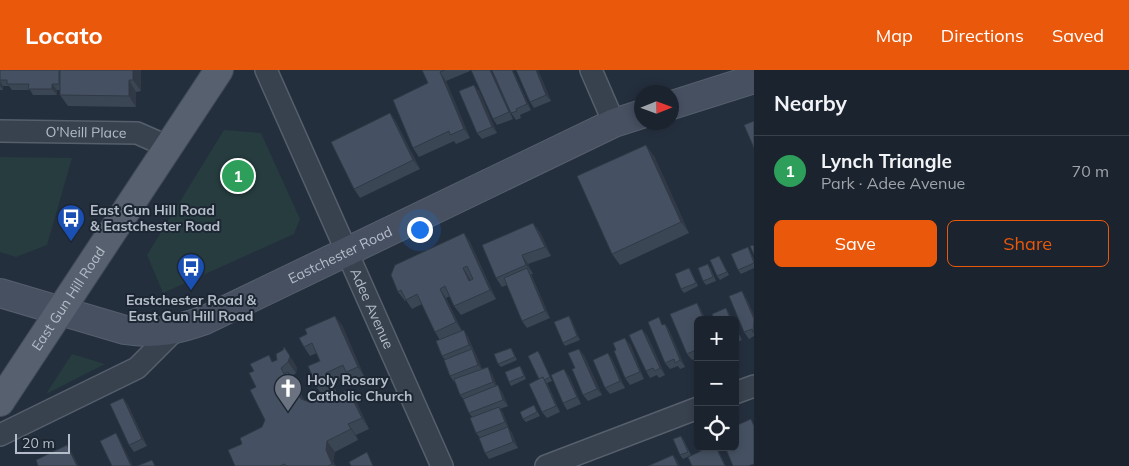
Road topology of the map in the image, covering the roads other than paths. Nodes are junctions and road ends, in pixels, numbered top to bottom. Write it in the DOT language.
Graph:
graph roads {
  1 [pos="219,70"];
  2 [pos="266,70"];
  3 [pos="591,70"];
  4 [pos="754,79"];
  5 [pos="679,103"];
  6 [pos="634,117"];
  7 [pos="614,123"];
  8 [pos="0,131"];
  9 [pos="169,148"];
  10 [pos="346,252"];
  11 [pos="0,293"];
  12 [pos="58,311"];
  13 [pos="174,331"];
  14 [pos="754,386"];
  15 [pos="739,392"];
  16 [pos="0,402"];
  17 [pos="694,410"];
  18 [pos="0,435"];
  19 [pos="442,466"];
  20 [pos="546,466"];
  1 -- 9 [label="main road, East Gun Hill Road"];
  2 -- 10 [label="street, Adee Avenue"];
  3 -- 7 [label="street"];
  4 -- 5 [label="main road"];
  6 -- 7 [label="main road, Eastchester Road"];
  7 -- 10 [label="main road, Eastchester Road"];
  8 -- 9 [label="street, O'Neill Place"];
  9 -- 12 [label="main road, East Gun Hill Road"];
  10 -- 13 [label="main road, Eastchester Road"];
  10 -- 19 [label="street, Adee Avenue"];
  11 -- 12 [label="main road, Eastchester Road"];
  12 -- 13 [label="main road, Eastchester Road"];
  12 -- 16 [label="main road, East Gun Hill Road"];
  13 -- 18 [label="street, Eastchester Road"];
  14 -- 15 [label="street"];
  17 -- 20 [label="street"];
}
